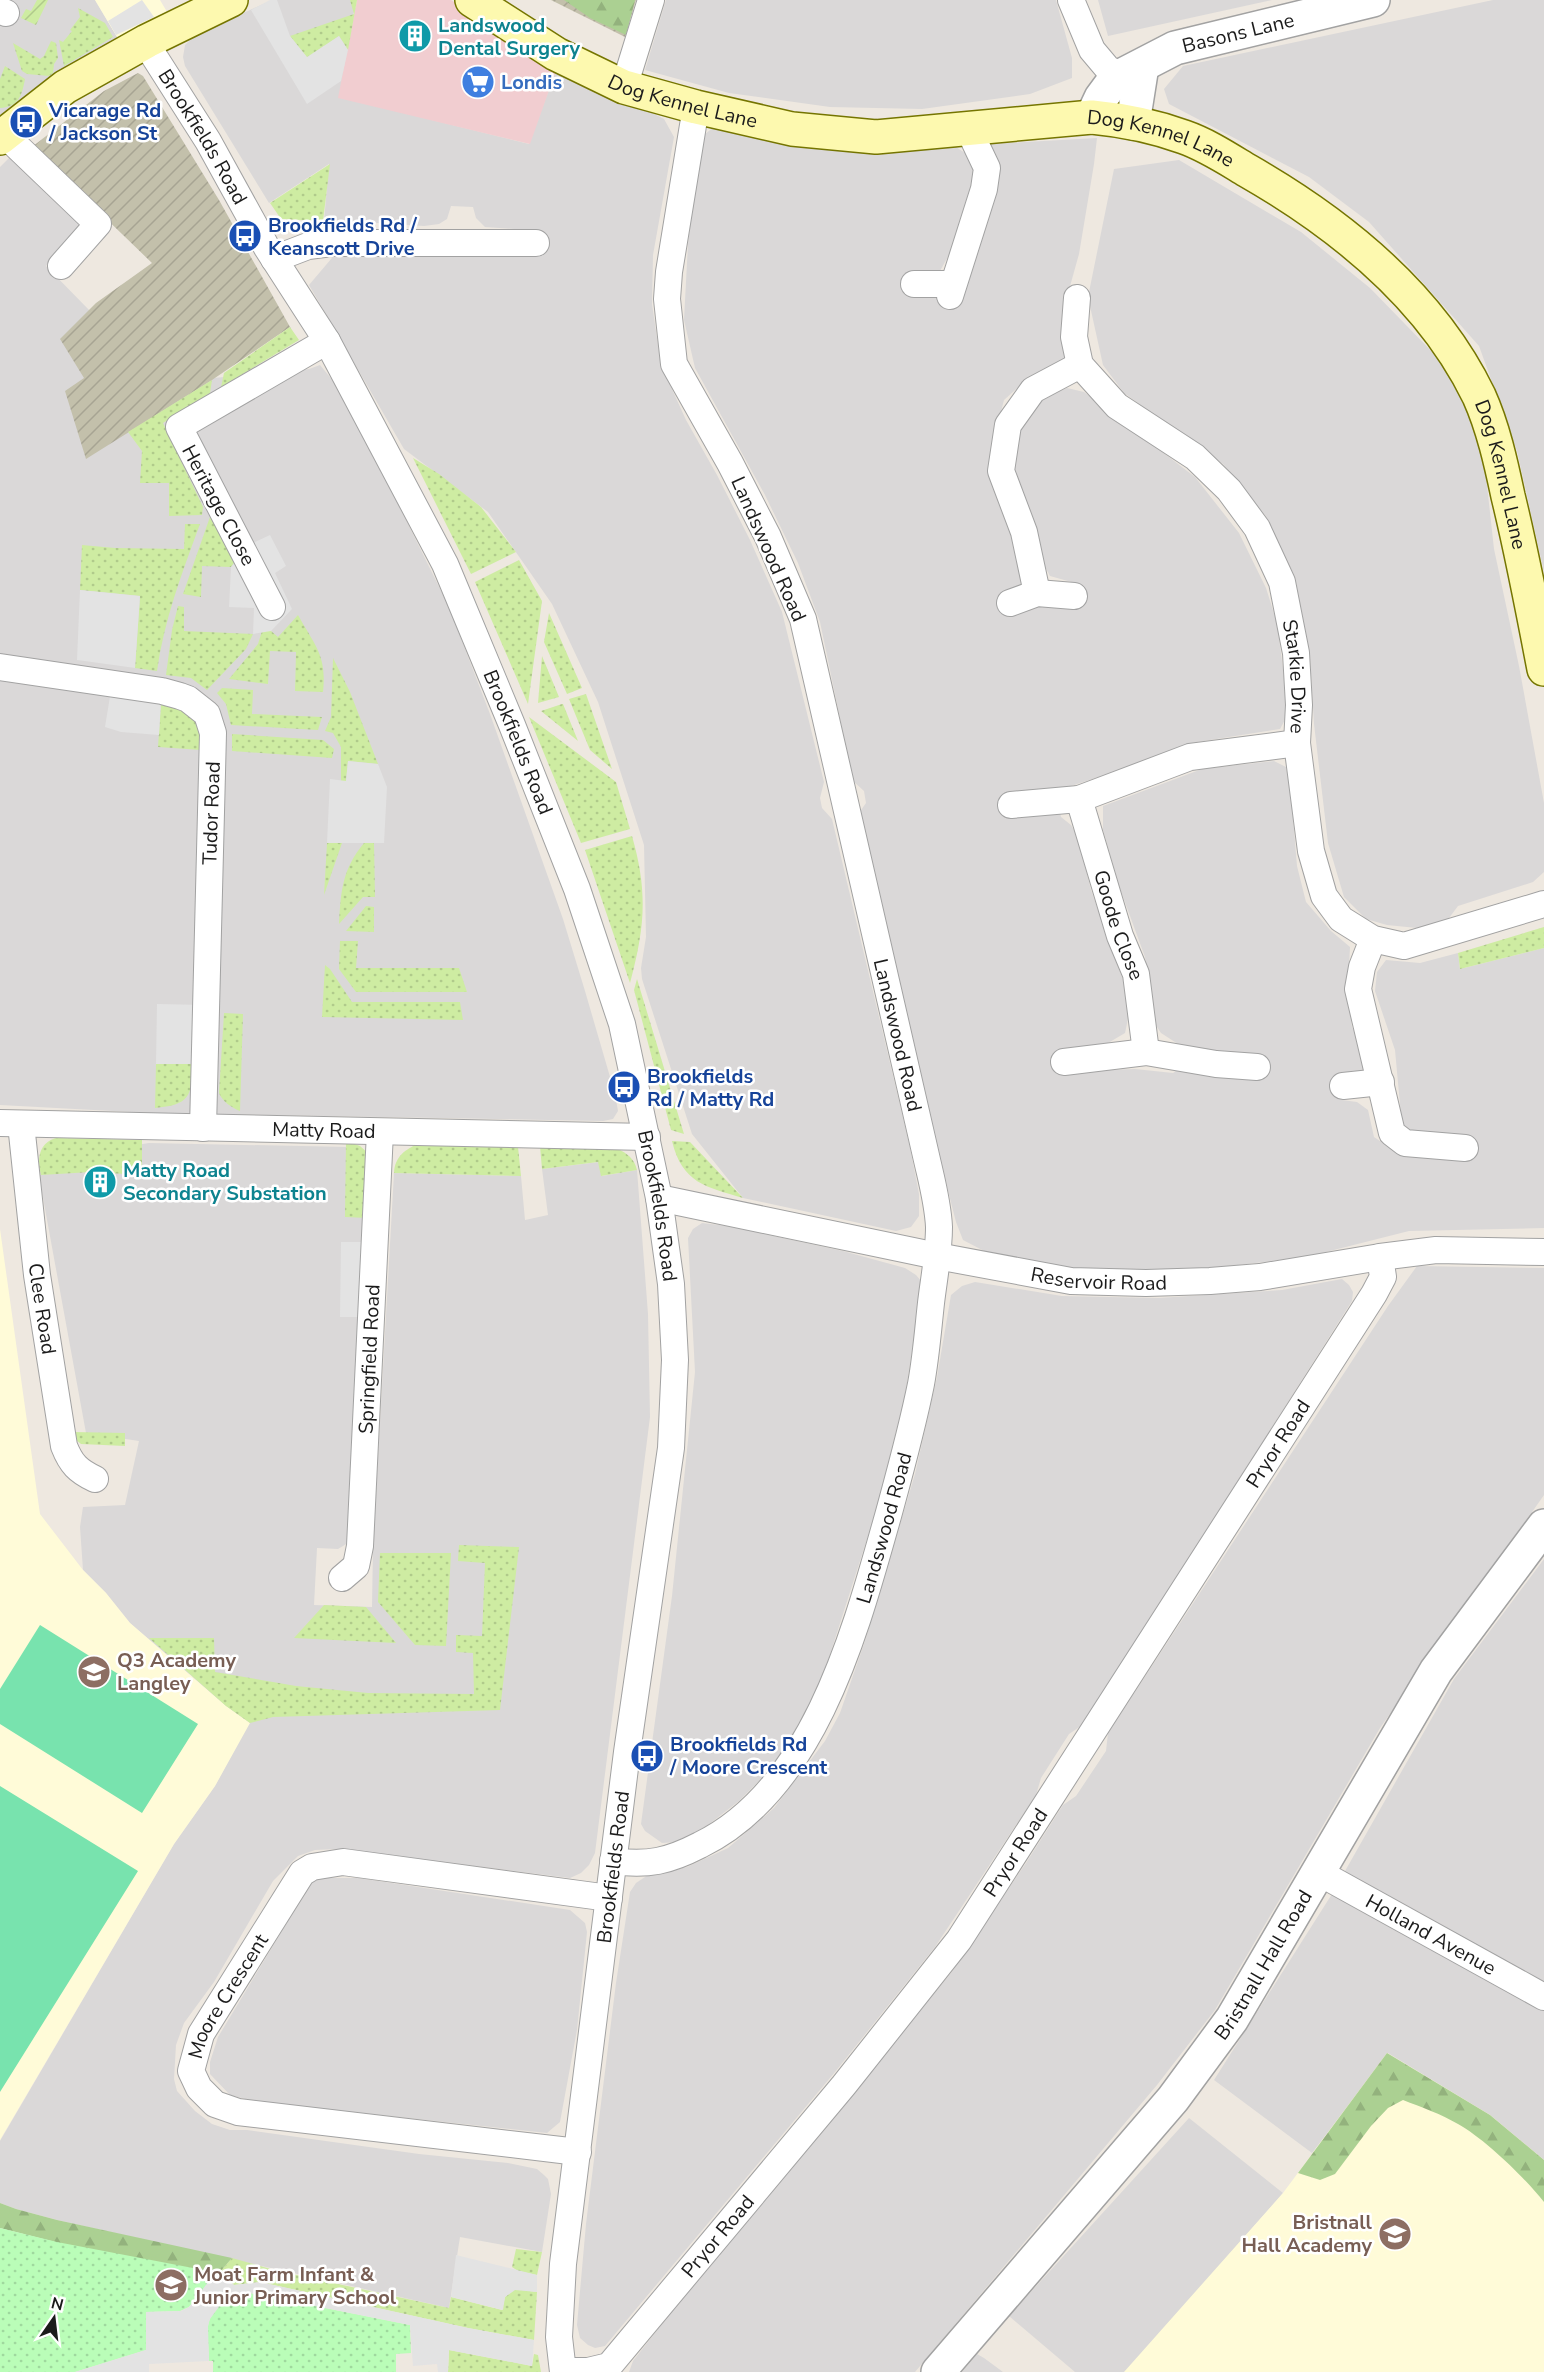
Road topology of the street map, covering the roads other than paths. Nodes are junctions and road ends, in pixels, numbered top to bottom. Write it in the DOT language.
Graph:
graph roads {
  1 [pos="231,0"];
  2 [pos="651,0"];
  3 [pos="1071,0"];
  4 [pos="1373,0"];
  5 [pos="479,3"];
  6 [pos="145,42"];
  7 [pos="1134,75"];
  8 [pos="624,87"];
  9 [pos="696,107"];
  10 [pos="1092,117"];
  11 [pos="1133,123"];
  12 [pos="968,128"];
  13 [pos="2,136"];
  14 [pos="536,243"];
  15 [pos="274,259"];
  16 [pos="61,266"];
  17 [pos="914,284"];
  18 [pos="1077,298"];
  19 [pos="327,341"];
  20 [pos="1080,365"];
  21 [pos="1037,593"];
  22 [pos="1074,596"];
  23 [pos="1010,603"];
  24 [pos="272,607"];
  25 [pos="0,667"];
  26 [pos="1544,669"];
  27 [pos="1297,743"];
  28 [pos="1079,799"];
  29 [pos="1011,805"];
  30 [pos="1544,904"];
  31 [pos="1373,939"];
  32 [pos="1146,1052"];
  33 [pos="1064,1062"];
  34 [pos="1257,1067"];
  35 [pos="1381,1082"];
  36 [pos="1343,1086"];
  37 [pos="10,1124"];
  38 [pos="202,1128"];
  39 [pos="380,1132"];
  40 [pos="647,1137"];
  41 [pos="1465,1148"];
  42 [pos="659,1198"];
  43 [pos="1544,1252"];
  44 [pos="937,1256"];
  45 [pos="1380,1257"];
  46 [pos="95,1479"];
  47 [pos="1544,1526"];
  48 [pos="342,1578"];
  49 [pos="613,1861"];
  50 [pos="1318,1872"];
  51 [pos="609,1898"];
  52 [pos="1544,1997"];
  53 [pos="578,2152"];
  54 [pos="563,2372"];
  55 [pos="938,2372"];
  1 -- 6 [label="main road"];
  2 -- 8 [label="street"];
  3 -- 7 [label="street"];
  4 -- 7 [label="street, Basons Lane"];
  5 -- 8 [label="main road, Dog Kennel Lane"];
  6 -- 13 [label="main road"];
  6 -- 15 [label="street, Brookfields Road"];
  7 -- 10 [label="street, Basons Lane"];
  7 -- 11 [label="street"];
  8 -- 9 [label="main road, Dog Kennel Lane"];
  9 -- 12 [label="main road, Dog Kennel Lane"];
  9 -- 44 [label="street, Landswood Road"];
  10 -- 11 [label="main road, Dog Kennel Lane"];
  10 -- 12 [label="main road, Dog Kennel Lane"];
  11 -- 26 [label="main road, Dog Kennel Lane"];
  12 -- 17 [label="street"];
  13 -- 16 [label="street"];
  14 -- 15 [label="street"];
  15 -- 19 [label="street, Brookfields Road"];
  18 -- 20 [label="street"];
  19 -- 24 [label="street, Heritage Close"];
  19 -- 40 [label="street, Brookfields Road"];
  20 -- 21 [label="street"];
  20 -- 27 [label="street, Starkie Drive"];
  21 -- 22 [label="street"];
  21 -- 23 [label="street"];
  25 -- 38 [label="street, Tudor Road"];
  27 -- 28 [label="street"];
  27 -- 31 [label="street, Starkie Drive"];
  28 -- 29 [label="street"];
  28 -- 32 [label="street, Goode Close"];
  30 -- 31 [label="street, Starkie Drive"];
  31 -- 35 [label="street"];
  32 -- 33 [label="street"];
  32 -- 34 [label="street"];
  35 -- 36 [label="street"];
  35 -- 41 [label="street"];
  37 -- 38 [label="street, Matty Road"];
  37 -- 46 [label="street, Clee Road"];
  38 -- 39 [label="street, Matty Road"];
  39 -- 40 [label="street, Matty Road"];
  39 -- 48 [label="street, Springfield Road"];
  40 -- 42 [label="street, Brookfields Road"];
  42 -- 44 [label="street, Reservoir Road"];
  42 -- 49 [label="street, Brookfields Road"];
  43 -- 45 [label="street, Reservoir Road"];
  44 -- 45 [label="street, Reservoir Road"];
  44 -- 49 [label="street, Landswood Road"];
  45 -- 54 [label="street, Pryor Road"];
  47 -- 50 [label="street, Bristnall Hall Road"];
  49 -- 51 [label="street, Brookfields Road"];
  50 -- 52 [label="street, Holland Avenue"];
  50 -- 55 [label="street, Bristnall Hall Road"];
  51 -- 53 [label="street, Brookfields Road"];
  51 -- 53 [label="street, Moore Crescent"];
  53 -- 54 [label="street, Brookfields Road"];
}
